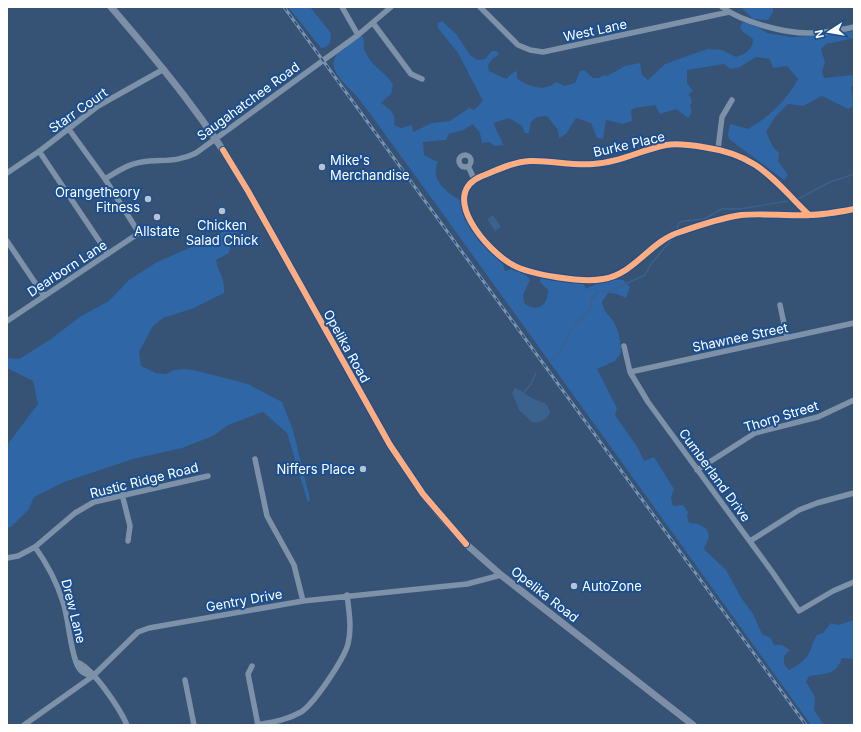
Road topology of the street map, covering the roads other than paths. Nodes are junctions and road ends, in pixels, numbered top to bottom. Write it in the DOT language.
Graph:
graph roads {
  1 [pos="112,7"];
  2 [pos="342,7"];
  3 [pos="391,7"];
  4 [pos="480,7"];
  5 [pos="722,7"];
  6 [pos="729,12"];
  7 [pos="373,23"];
  8 [pos="854,27"];
  9 [pos="358,35"];
  10 [pos="164,69"];
  11 [pos="422,79"];
  12 [pos="732,100"];
  13 [pos="68,128"];
  14 [pos="216,139"];
  15 [pos="718,149"];
  16 [pos="39,151"];
  17 [pos="469,168"];
  18 [pos="7,173"];
  19 [pos="105,179"];
  20 [pos="474,179"];
  21 [pos="854,209"];
  22 [pos="809,215"];
  23 [pos="7,241"];
  24 [pos="108,254"];
  25 [pos="44,296"];
  26 [pos="780,305"];
  27 [pos="7,321"];
  28 [pos="854,323"];
  29 [pos="787,338"];
  30 [pos="624,346"];
  31 [pos="630,372"];
  32 [pos="854,400"];
  33 [pos="255,459"];
  34 [pos="697,470"];
  35 [pos="208,476"];
  36 [pos="854,493"];
  37 [pos="122,494"];
  38 [pos="128,541"];
  39 [pos="750,541"];
  40 [pos="35,547"];
  41 [pos="7,558"];
  42 [pos="501,575"];
  43 [pos="854,582"];
  44 [pos="347,595"];
  45 [pos="303,601"];
  46 [pos="252,666"];
  47 [pos="93,676"];
  48 [pos="185,680"];
  49 [pos="24,725"];
  50 [pos="127,725"];
  51 [pos="194,725"];
  52 [pos="257,725"];
  53 [pos="693,725"];
  1 -- 10 [label="main road, Opelika Road"];
  2 -- 9 [label="street"];
  3 -- 7 [label="street, Saugahatchee Road"];
  4 -- 6 [label="street, West Lane"];
  5 -- 6 [label="street"];
  6 -- 8 [label="street"];
  7 -- 9 [label="street, Saugahatchee Road"];
  7 -- 11 [label="street"];
  9 -- 14 [label="street, Saugahatchee Road"];
  10 -- 13 [label="street, Starr Court"];
  10 -- 14 [label="main road, Opelika Road"];
  12 -- 15 [label="street"];
  13 -- 16 [label="street, Starr Court"];
  13 -- 19 [label="street"];
  14 -- 19 [label="street, Saugahatchee Road"];
  14 -- 42 [label="main road, Opelika Road"];
  15 -- 20 [label="street, Burke Place"];
  15 -- 22 [label="street, Burke Place"];
  16 -- 18 [label="street, Starr Court"];
  16 -- 24 [label="street"];
  17 -- 20 [label="street"];
  19 -- 24 [label="street, Dearborn Lane"];
  20 -- 22 [label="street"];
  21 -- 22 [label="street"];
  23 -- 25 [label="street"];
  24 -- 25 [label="street, Dearborn Lane"];
  25 -- 27 [label="street, Dearborn Lane"];
  26 -- 29 [label="street"];
  28 -- 29 [label="street, Shawnee Street"];
  29 -- 31 [label="street, Shawnee Street"];
  30 -- 31 [label="street, Cumberland Drive"];
  31 -- 34 [label="street, Cumberland Drive"];
  32 -- 34 [label="street, Thorp Street"];
  33 -- 45 [label="street"];
  34 -- 39 [label="street, Cumberland Drive"];
  35 -- 37 [label="street, Rustic Ridge Road"];
  36 -- 39 [label="street"];
  37 -- 38 [label="street"];
  37 -- 40 [label="street, Rustic Ridge Road"];
  39 -- 43 [label="street, Cumberland Drive"];
  40 -- 41 [label="street, Rustic Ridge Road"];
  40 -- 47 [label="street, Drew Lane"];
  42 -- 44 [label="street, Gentry Drive"];
  42 -- 53 [label="main road, Opelika Road"];
  44 -- 45 [label="street, Gentry Drive"];
  44 -- 52 [label="street"];
  45 -- 47 [label="street, Gentry Drive"];
  46 -- 52 [label="street"];
  47 -- 49 [label="street, Gentry Drive"];
  47 -- 50 [label="street, Drew Lane"];
  48 -- 51 [label="street"];
}
